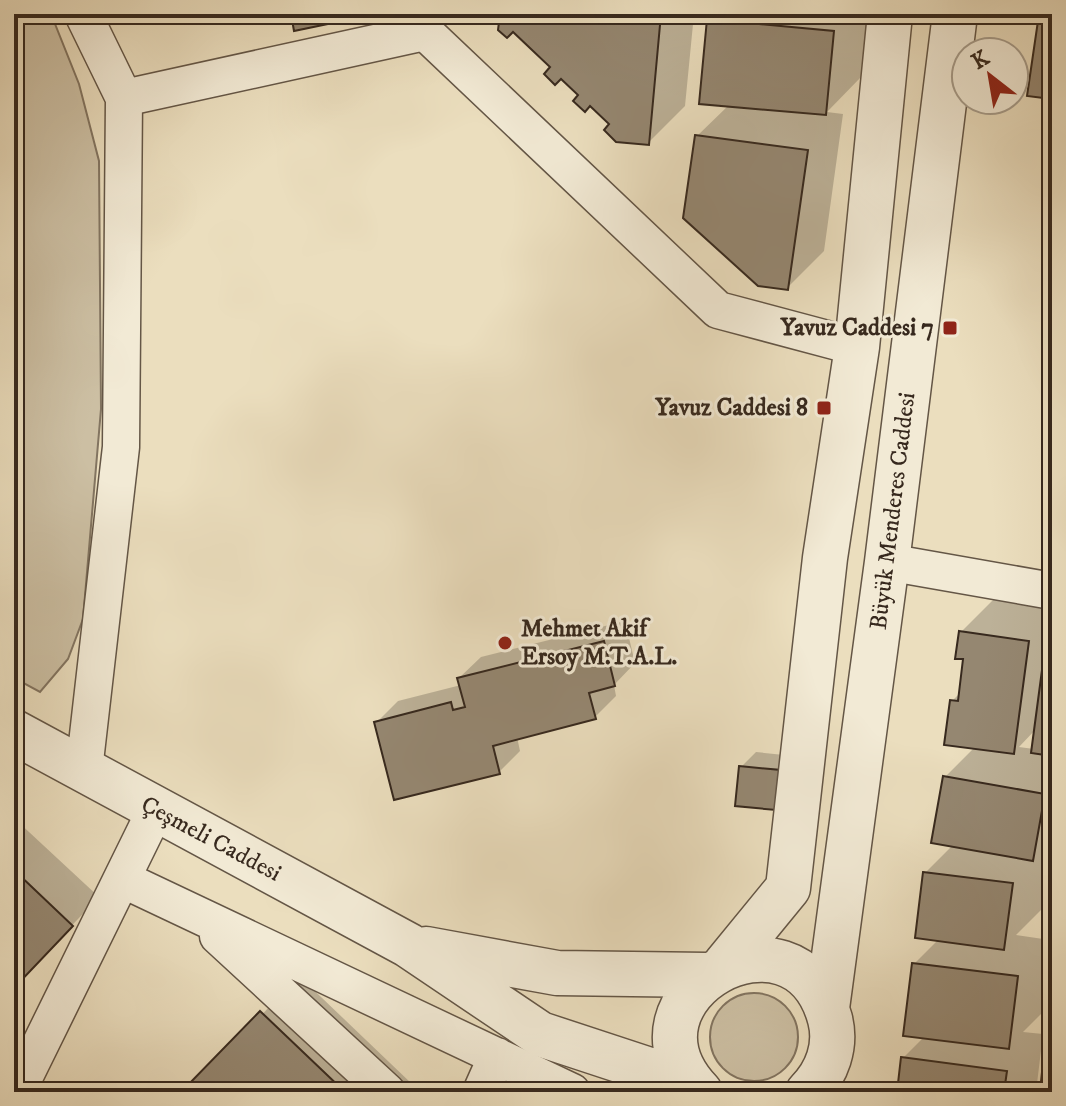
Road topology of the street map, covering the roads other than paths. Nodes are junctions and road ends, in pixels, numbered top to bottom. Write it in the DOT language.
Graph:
graph roads {
  1 [pos="83,14"];
  2 [pos="890,14"];
  3 [pos="955,14"];
  4 [pos="423,23"];
  5 [pos="124,98"];
  6 [pos="857,347"];
  7 [pos="887,562"];
  8 [pos="1052,591"];
  9 [pos="14,732"];
  10 [pos="84,770"];
  11 [pos="156,809"];
  12 [pos="122,879"];
  13 [pos="192,911"];
  14 [pos="408,945"];
  15 [pos="716,970"];
  16 [pos="827,1008"];
  17 [pos="497,1056"];
  18 [pos="696,1088"];
  19 [pos="17,1092"];
  20 [pos="387,1092"];
  21 [pos="481,1092"];
  22 [pos="572,1092"];
  23 [pos="808,1092"];
  1 -- 5 [label="street"];
  2 -- 6 [label="street"];
  3 -- 7 [label="street, Büyük Menderes Caddesi"];
  4 -- 5 [label="street"];
  4 -- 6 [label="street"];
  5 -- 10 [label="street"];
  6 -- 15 [label="street"];
  7 -- 8 [label="street"];
  7 -- 16 [label="street, Büyük Menderes Caddesi"];
  9 -- 10 [label="street, Çeşmeli Caddesi"];
  10 -- 11 [label="street, Çeşmeli Caddesi"];
  11 -- 12 [label="street"];
  11 -- 14 [label="street, Çeşmeli Caddesi"];
  12 -- 13 [label="street"];
  12 -- 19 [label="street"];
  13 -- 17 [label="street"];
  13 -- 20 [label="street"];
  14 -- 15 [label="street, Çeşmeli Caddesi"];
  14 -- 18 [label="street, Çeşmeli Caddesi"];
  15 -- 16 [label="street, Çeşmeli Caddesi"];
  15 -- 18 [label="street"];
  16 -- 23 [label="street, Büyük Menderes Caddesi"];
  17 -- 21 [label="street"];
  17 -- 22 [label="street"];
}
